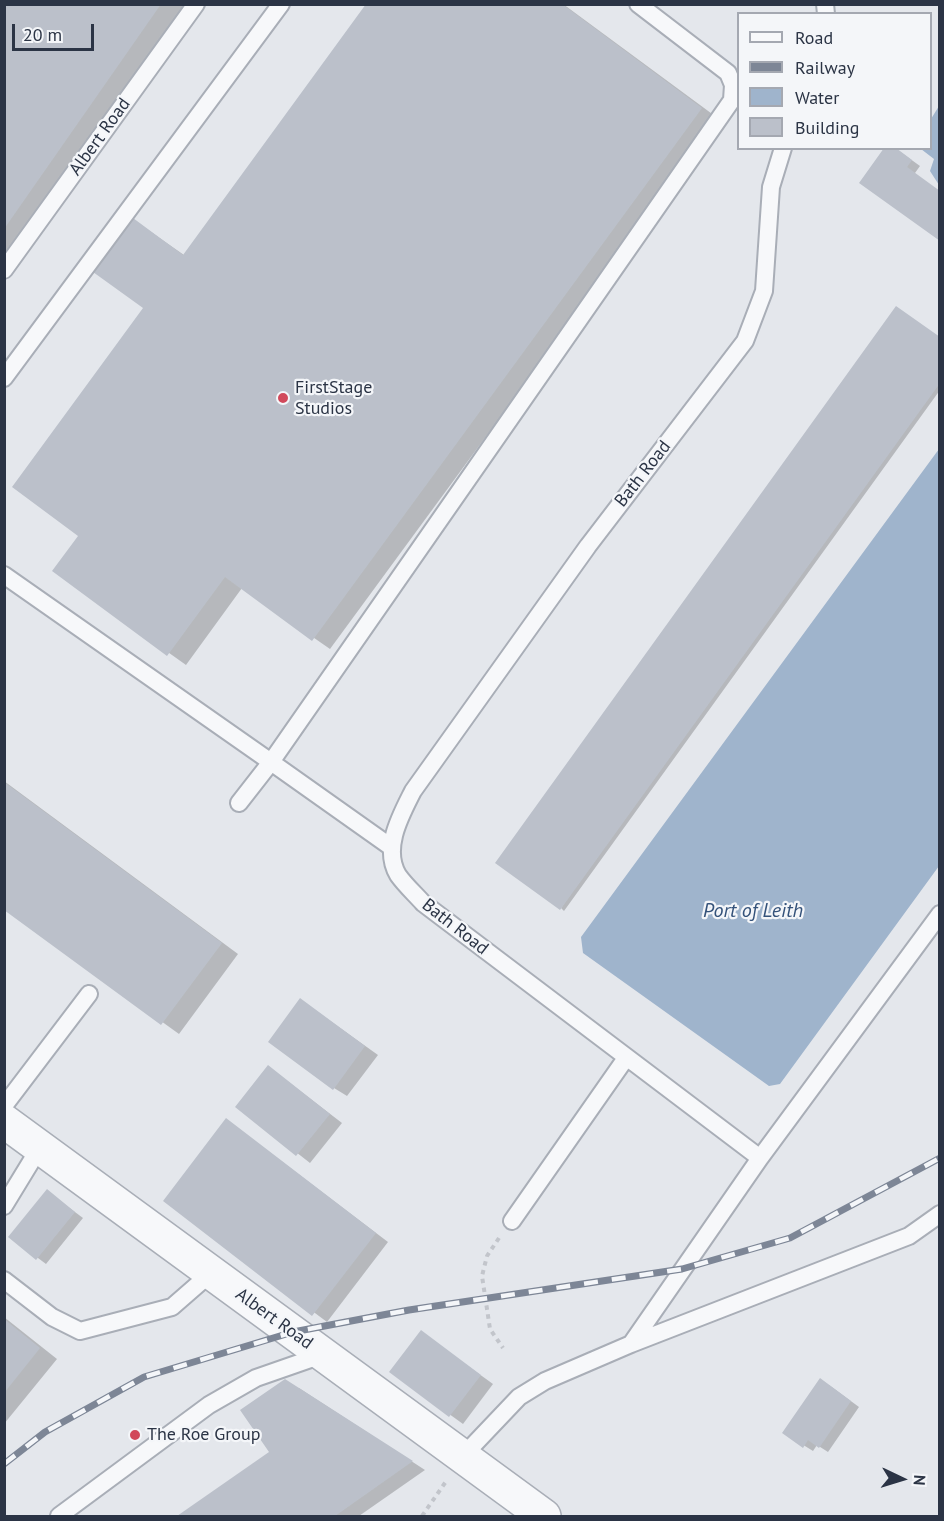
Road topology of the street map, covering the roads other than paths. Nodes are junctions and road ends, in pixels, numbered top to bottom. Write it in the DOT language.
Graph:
graph roads {
  1 [pos="196,4"];
  2 [pos="281,4"];
  3 [pos="638,4"];
  4 [pos="782,150"];
  5 [pos="4,270"];
  6 [pos="4,378"];
  7 [pos="4,575"];
  8 [pos="271,762"];
  9 [pos="239,803"];
  10 [pos="391,847"];
  11 [pos="939,914"];
  12 [pos="89,994"];
  13 [pos="626,1058"];
  14 [pos="4,1106"];
  15 [pos="4,1121"];
  16 [pos="40,1148"];
  17 [pos="760,1158"];
  18 [pos="4,1206"];
  19 [pos="939,1214"];
  20 [pos="512,1221"];
  21 [pos="211,1273"];
  22 [pos="4,1280"];
  23 [pos="631,1344"];
  24 [pos="322,1354"];
  25 [pos="462,1457"];
  26 [pos="59,1516"];
  27 [pos="544,1516"];
  1 -- 5 [label="lane, Albert Road"];
  2 -- 6 [label="lane"];
  3 -- 8 [label="lane"];
  4 -- 10 [label="lane, Bath Road"];
  7 -- 8 [label="lane"];
  8 -- 9 [label="lane"];
  8 -- 10 [label="lane"];
  10 -- 13 [label="lane, Bath Road"];
  11 -- 17 [label="lane"];
  12 -- 14 [label="lane"];
  13 -- 17 [label="lane, Bath Road"];
  13 -- 20 [label="lane"];
  15 -- 16 [label="street, Albert Road"];
  16 -- 18 [label="lane"];
  16 -- 21 [label="street, Albert Road"];
  17 -- 23 [label="lane"];
  19 -- 23 [label="lane"];
  21 -- 22 [label="lane"];
  21 -- 24 [label="street, Albert Road"];
  23 -- 25 [label="lane"];
  24 -- 25 [label="street, Albert Road"];
  24 -- 26 [label="lane"];
  25 -- 27 [label="street, Albert Road"];
}
